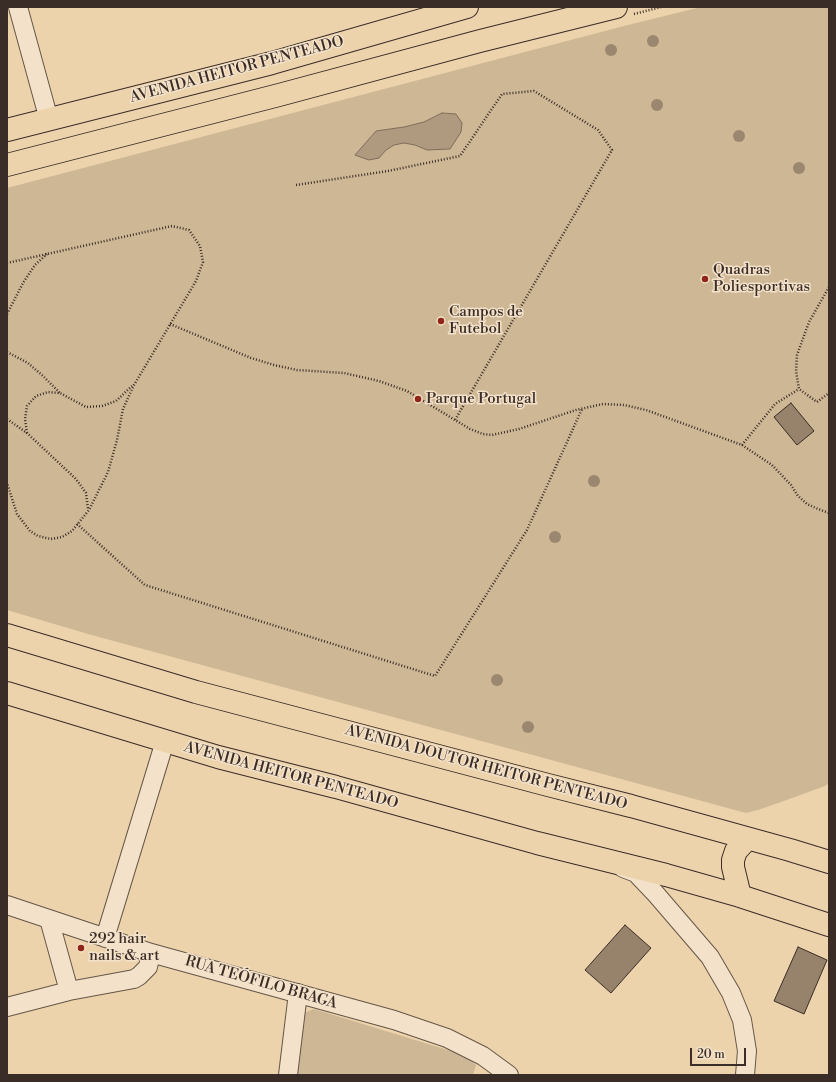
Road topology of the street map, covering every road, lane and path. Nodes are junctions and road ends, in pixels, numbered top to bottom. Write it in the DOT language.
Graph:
graph roads {
  1 [pos="18,7"];
  2 [pos="467,7"];
  3 [pos="616,7"];
  4 [pos="49,120"];
  5 [pos="7,130"];
  6 [pos="7,165"];
  7 [pos="296,185"];
  8 [pos="48,254"];
  9 [pos="7,263"];
  10 [pos="829,288"];
  11 [pos="7,314"];
  12 [pos="170,324"];
  13 [pos="7,352"];
  14 [pos="134,385"];
  15 [pos="799,389"];
  16 [pos="60,393"];
  17 [pos="829,393"];
  18 [pos="583,408"];
  19 [pos="7,419"];
  20 [pos="455,420"];
  21 [pos="27,433"];
  22 [pos="742,444"];
  23 [pos="7,483"];
  24 [pos="89,510"];
  25 [pos="829,513"];
  26 [pos="77,524"];
  27 [pos="7,635"];
  28 [pos="7,694"];
  29 [pos="165,741"];
  30 [pos="747,839"];
  31 [pos="606,861"];
  32 [pos="829,862"];
  33 [pos="740,896"];
  34 [pos="7,905"];
  35 [pos="49,919"];
  36 [pos="829,926"];
  37 [pos="105,938"];
  38 [pos="151,953"];
  39 [pos="69,991"];
  40 [pos="298,993"];
  41 [pos="7,1007"];
  42 [pos="288,1075"];
  43 [pos="509,1075"];
  44 [pos="745,1075"];
  1 -- 4 [label="street"];
  2 -- 4 [label="main road, AVENIDA HEITOR PENTEADO"];
  3 -- 6 [label="main road"];
  4 -- 5 [label="main road, AVENIDA HEITOR PENTEADO"];
  7 -- 20 [label="path"];
  8 -- 9 [label="path"];
  8 -- 11 [label="path"];
  8 -- 12 [label="path"];
  10 -- 15 [label="path"];
  12 -- 14 [label="path"];
  12 -- 20 [label="path"];
  13 -- 16 [label="path"];
  14 -- 16 [label="path"];
  14 -- 24 [label="path"];
  15 -- 17 [label="path"];
  15 -- 22 [label="path"];
  16 -- 21 [label="path"];
  18 -- 20 [label="path"];
  18 -- 22 [label="path"];
  18 -- 26 [label="path"];
  19 -- 21 [label="path"];
  21 -- 24 [label="path"];
  22 -- 25 [label="path"];
  23 -- 26 [label="path"];
  24 -- 26 [label="path"];
  27 -- 30 [label="main road, AVENIDA DOUTOR HEITOR PENTEADO"];
  28 -- 29 [label="main road, AVENIDA HEITOR PENTEADO"];
  29 -- 31 [label="main road, AVENIDA HEITOR PENTEADO"];
  29 -- 37 [label="street"];
  30 -- 32 [label="main road, AVENIDA DOUTOR HEITOR PENTEADO"];
  30 -- 33 [label="main road"];
  31 -- 33 [label="main road"];
  31 -- 44 [label="street"];
  33 -- 36 [label="main road"];
  34 -- 35 [label="street, RUA TEÓFILO BRAGA"];
  35 -- 37 [label="street, RUA TEÓFILO BRAGA"];
  35 -- 39 [label="street"];
  37 -- 38 [label="street, RUA TEÓFILO BRAGA"];
  38 -- 39 [label="street"];
  38 -- 40 [label="street, RUA TEÓFILO BRAGA"];
  39 -- 41 [label="street"];
  40 -- 42 [label="street"];
  40 -- 43 [label="street, RUA TEÓFILO BRAGA"];
}
